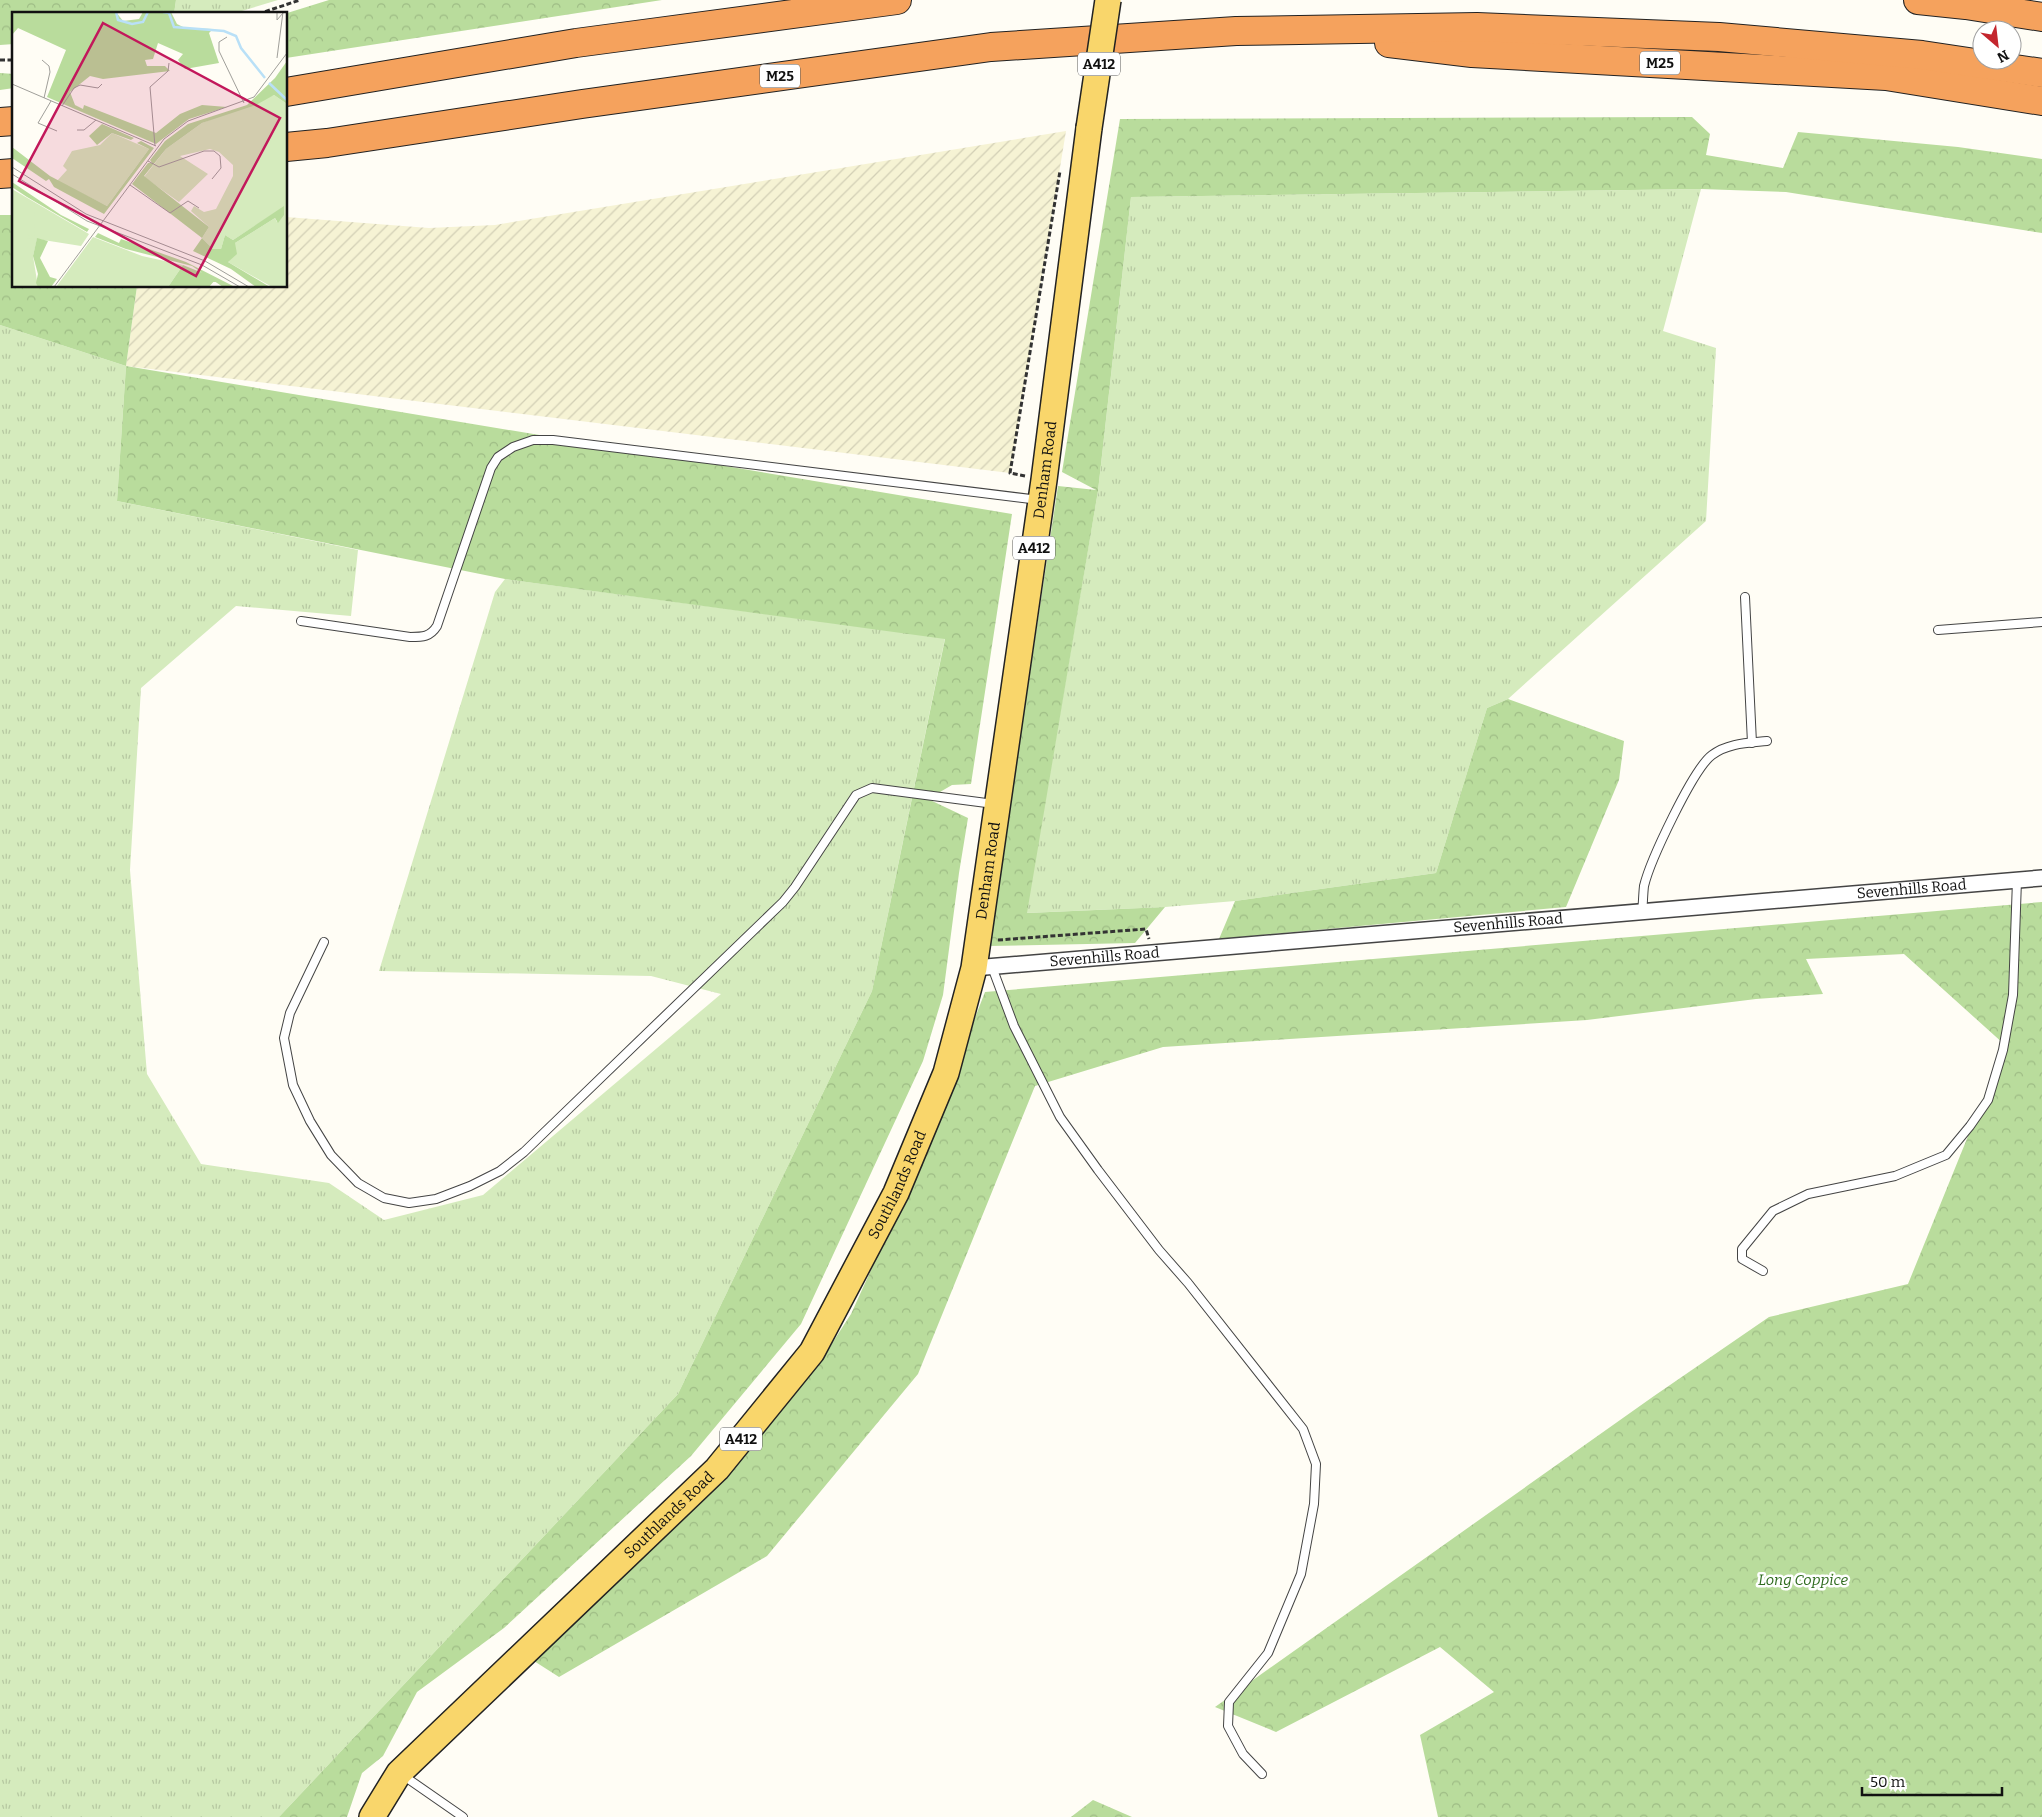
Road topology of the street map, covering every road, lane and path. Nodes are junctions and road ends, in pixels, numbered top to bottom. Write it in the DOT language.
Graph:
graph roads {
  1 [pos="300,0"];
  2 [pos="897,0"];
  3 [pos="1108,0"];
  4 [pos="1918,0"];
  5 [pos="264,12"];
  6 [pos="2042,17"];
  7 [pos="1278,30"];
  8 [pos="1719,36"];
  9 [pos="2042,73"];
  10 [pos="2042,91"];
  11 [pos="288,92"];
  12 [pos="2042,101"];
  13 [pos="288,147"];
  14 [pos="1041,501"];
  15 [pos="1744,597"];
  16 [pos="301,621"];
  17 [pos="2042,622"];
  18 [pos="1938,630"];
  19 [pos="1767,741"];
  20 [pos="1752,743"];
  21 [pos="996,804"];
  22 [pos="2042,878"];
  23 [pos="2017,880"];
  24 [pos="1642,913"];
  25 [pos="324,942"];
  26 [pos="983,967"];
  27 [pos="1763,1271"];
  28 [pos="399,1773"];
  29 [pos="1262,1774"];
  30 [pos="372,1817"];
  31 [pos="463,1817"];
  1 -- 5 [label="path"];
  2 -- 11 [label="highway"];
  3 -- 14 [label="main road, Denham Road / A412, bridge"];
  4 -- 6 [label="highway"];
  7 -- 8 [label="highway, M25"];
  7 -- 12 [label="highway, M25"];
  7 -- 13 [label="highway, M25"];
  8 -- 9 [label="highway, M25"];
  8 -- 10 [label="highway, M25"];
  14 -- 16 [label="lane"];
  14 -- 21 [label="main road, Denham Road / A412"];
  15 -- 20 [label="lane"];
  17 -- 18 [label="lane"];
  19 -- 20 [label="lane"];
  20 -- 24 [label="lane"];
  21 -- 25 [label="lane"];
  21 -- 26 [label="main road, Denham Road / A412"];
  22 -- 23 [label="street, Sevenhills Road"];
  23 -- 24 [label="street, Sevenhills Road"];
  23 -- 27 [label="lane"];
  24 -- 26 [label="street, Sevenhills Road"];
  26 -- 28 [label="main road, Southlands Road / A412"];
  26 -- 29 [label="lane"];
  28 -- 30 [label="main road, Southlands Road / A412"];
  28 -- 31 [label="lane"];
}
